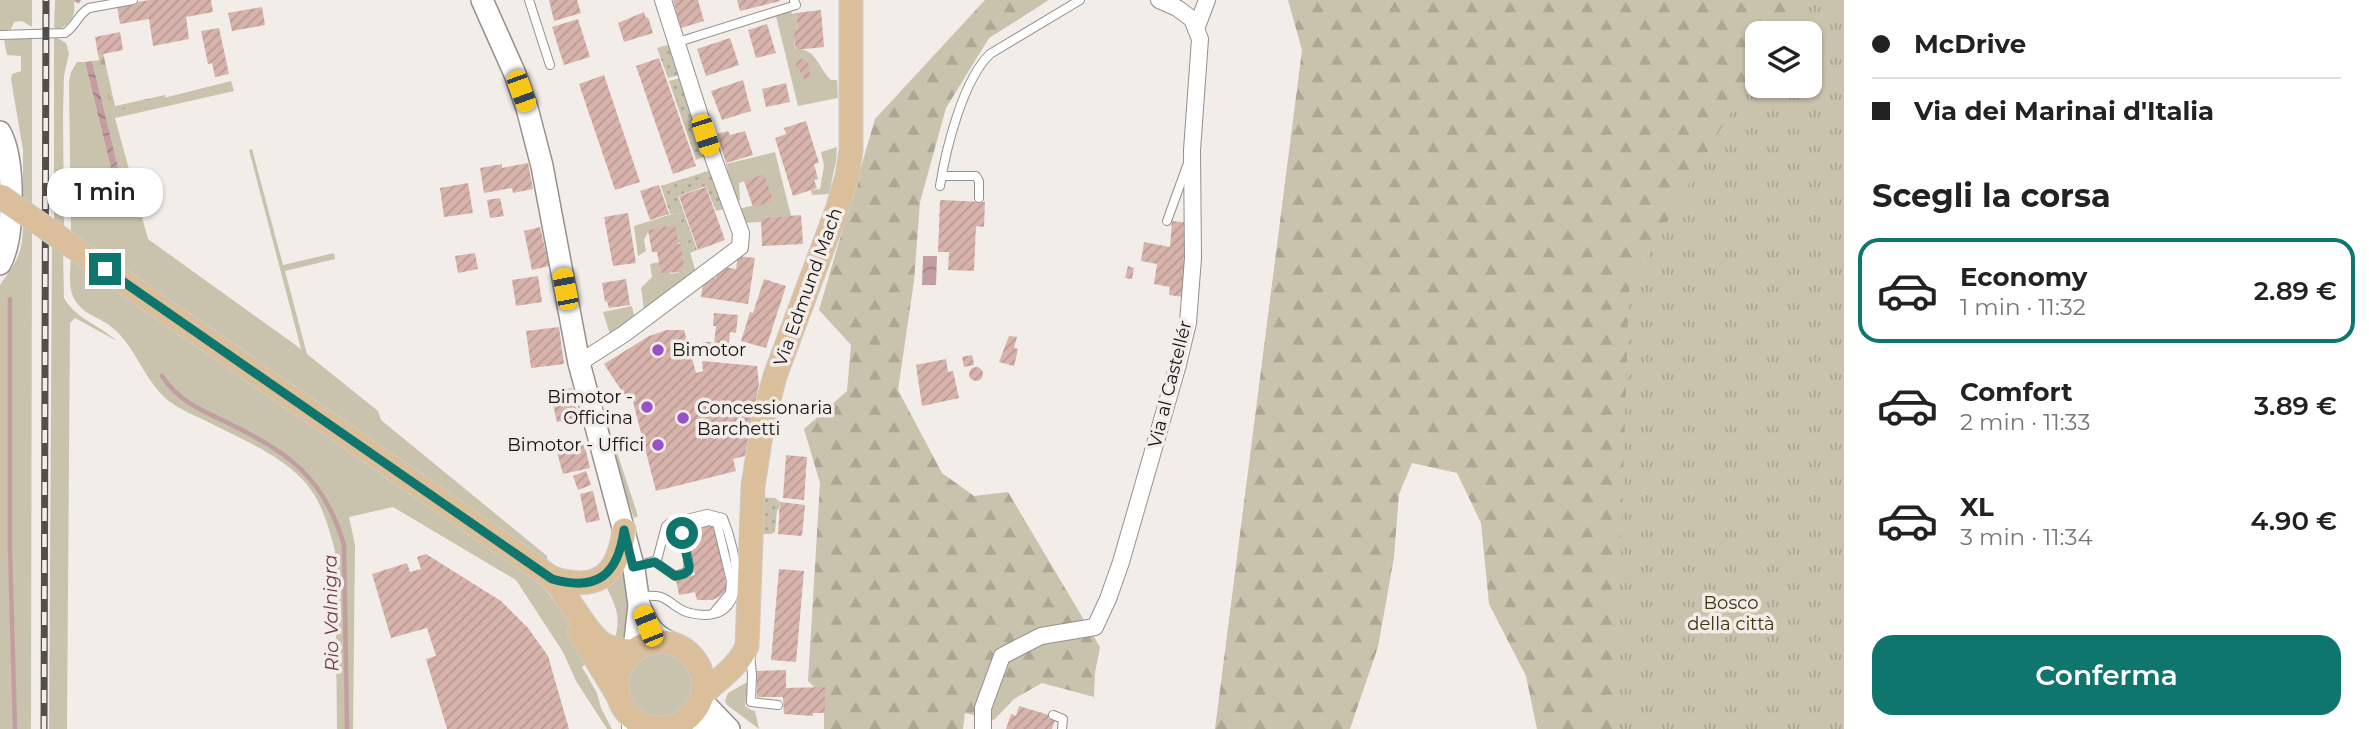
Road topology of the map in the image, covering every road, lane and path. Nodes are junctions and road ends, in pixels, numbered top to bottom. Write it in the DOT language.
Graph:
graph roads {
  1 [pos="132,0"];
  2 [pos="482,0"];
  3 [pos="529,0"];
  4 [pos="663,0"];
  5 [pos="794,0"];
  6 [pos="851,0"];
  7 [pos="1080,0"];
  8 [pos="1158,0"];
  9 [pos="1207,0"];
  10 [pos="1196,29"];
  11 [pos="0,35"];
  12 [pos="675,43"];
  13 [pos="550,65"];
  14 [pos="0,132"];
  15 [pos="1192,150"];
  16 [pos="942,176"];
  17 [pos="940,186"];
  18 [pos="0,196"];
  19 [pos="978,198"];
  20 [pos="1167,221"];
  21 [pos="0,264"];
  22 [pos="579,363"];
  23 [pos="624,530"];
  24 [pos="655,562"];
  25 [pos="633,567"];
  26 [pos="545,575"];
  27 [pos="639,601"];
  28 [pos="713,613"];
  29 [pos="668,642"];
  30 [pos="745,648"];
  31 [pos="633,651"];
  32 [pos="697,660"];
  33 [pos="617,694"];
  34 [pos="703,696"];
  35 [pos="778,705"];
  36 [pos="983,708"];
  37 [pos="1053,715"];
  38 [pos="630,723"];
  39 [pos="662,728"];
  40 [pos="715,729"];
  41 [pos="729,729"];
  42 [pos="971,729"];
  43 [pos="984,729"];
  44 [pos="1062,729"];
  1 -- 11 [label="lane"];
  2 -- 22 [label="main road"];
  3 -- 13 [label="lane"];
  4 -- 12 [label="street"];
  5 -- 12 [label="lane"];
  6 -- 30 [label="main road, Via Edmund Mach"];
  7 -- 16 [label="lane"];
  8 -- 10 [label="street"];
  9 -- 10 [label="street"];
  10 -- 15 [label="street, Via al Castellér"];
  12 -- 22 [label="street"];
  14 -- 21 [label="main road"];
  15 -- 20 [label="lane"];
  15 -- 36 [label="street, Via al Castellér"];
  16 -- 17 [label="lane"];
  16 -- 19 [label="lane"];
  18 -- 26 [label="main road, bridge"];
  22 -- 23 [label="main road"];
  23 -- 25 [label="main road"];
  23 -- 26 [label="main road"];
  24 -- 25 [label="lane"];
  24 -- 28 [label="lane"];
  24 -- 28 [label="lane"];
  25 -- 27 [label="main road"];
  26 -- 31 [label="main road"];
  26 -- 33 [label="main road"];
  27 -- 28 [label="lane"];
  27 -- 29 [label="main road"];
  27 -- 31 [label="main road"];
  29 -- 31 [label="main road"];
  29 -- 32 [label="main road"];
  30 -- 32 [label="main road"];
  30 -- 34 [label="main road"];
  30 -- 35 [label="lane"];
  31 -- 33 [label="main road"];
  32 -- 34 [label="main road"];
  33 -- 38 [label="main road"];
  34 -- 39 [label="main road"];
  34 -- 41 [label="main road"];
  36 -- 42 [label="street, Via al Castellér"];
  36 -- 43 [label="street, Via al Castellér"];
  37 -- 44 [label="lane"];
  38 -- 39 [label="main road"];
  39 -- 40 [label="main road"];
}
